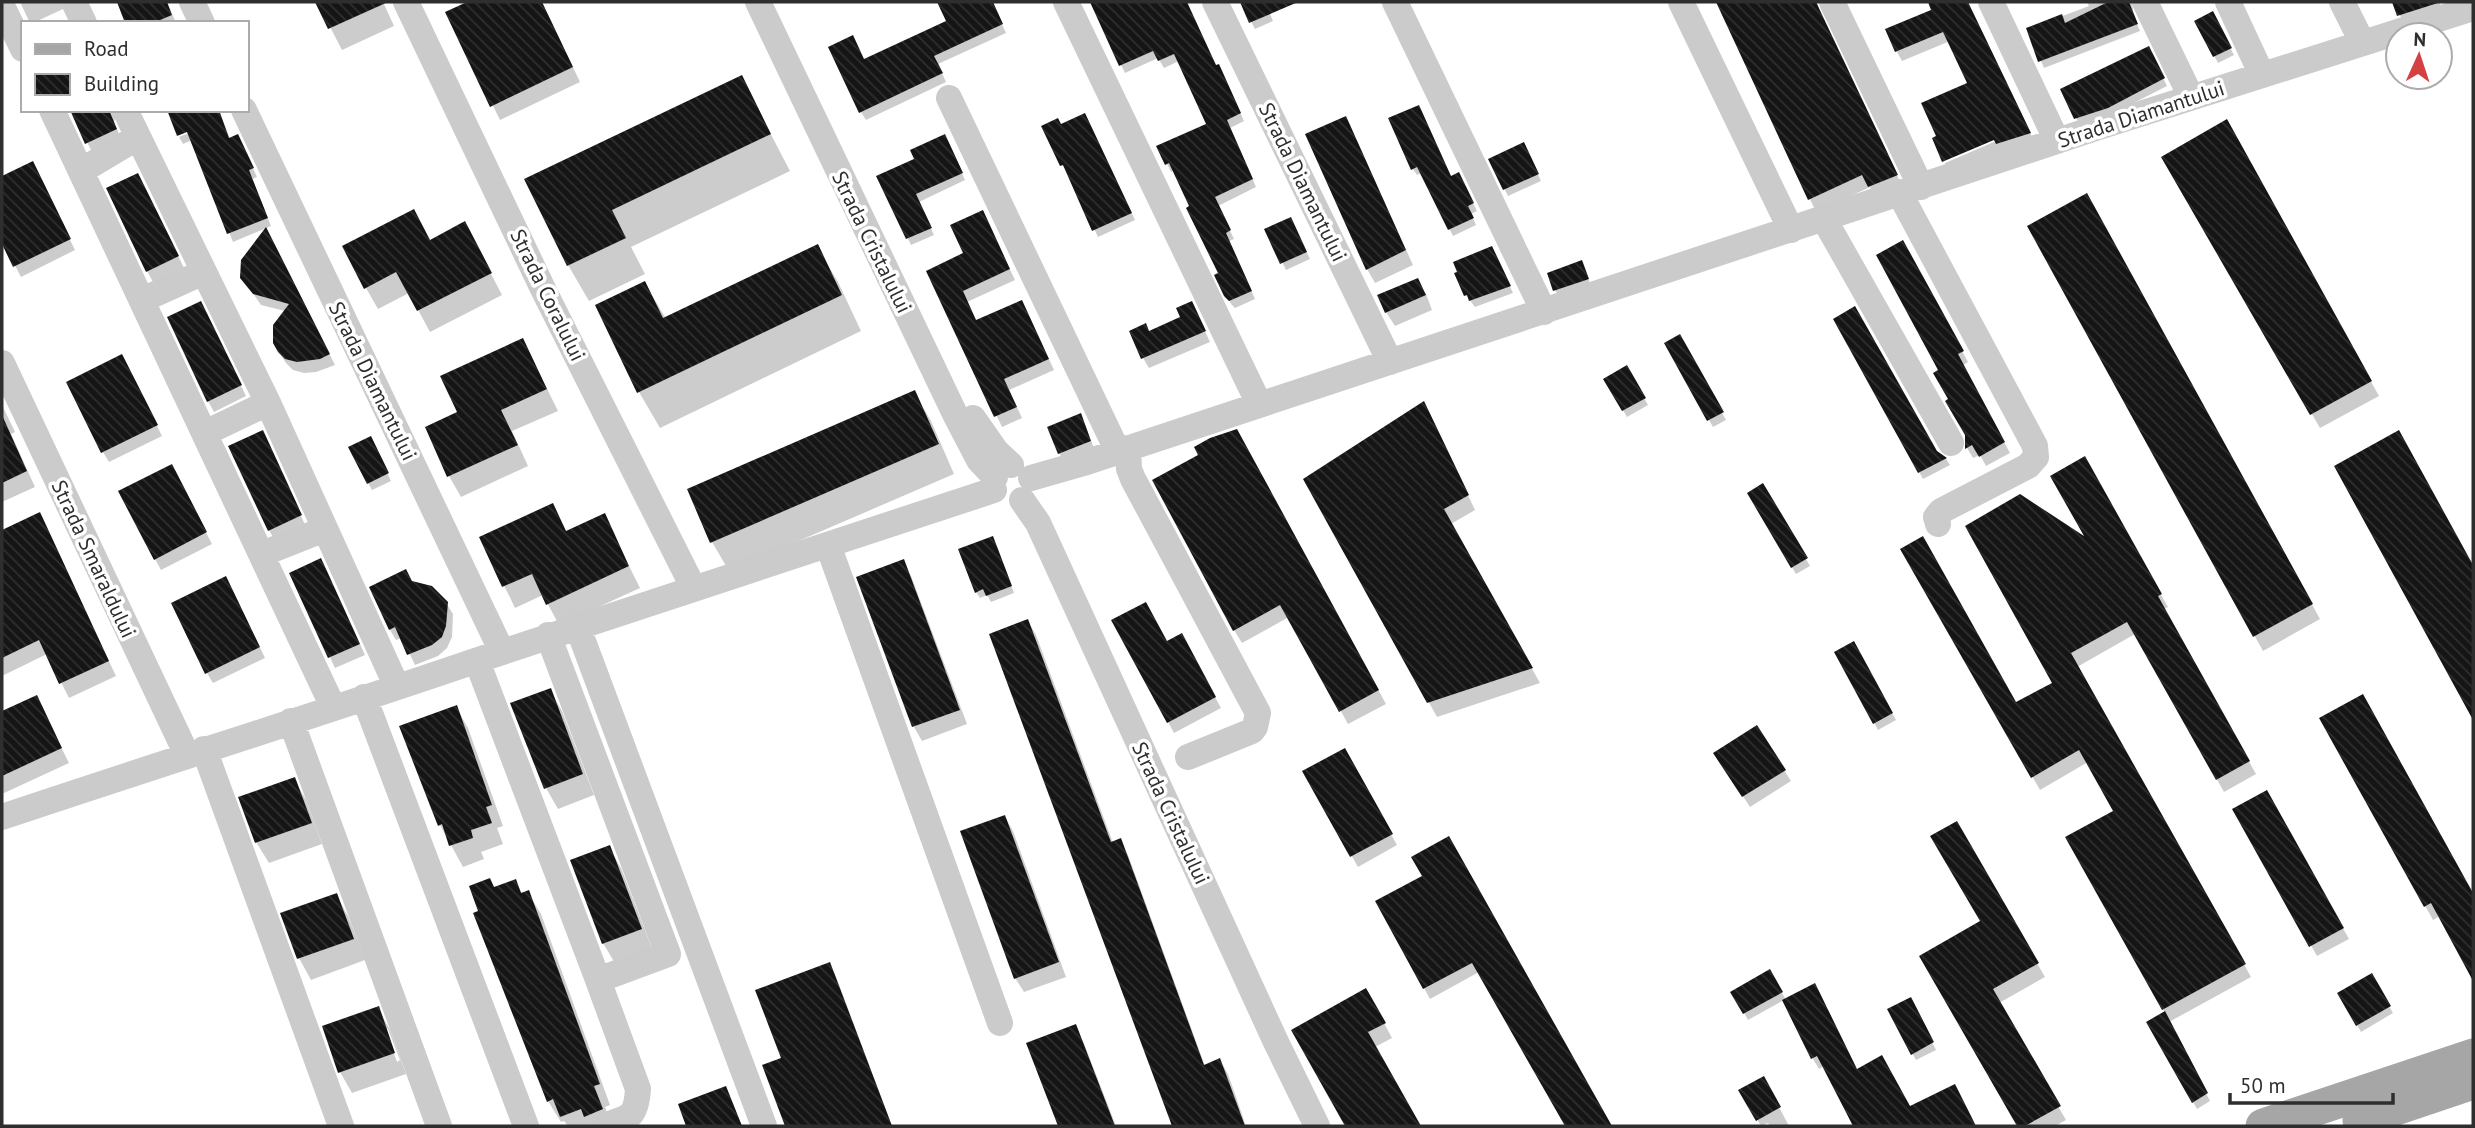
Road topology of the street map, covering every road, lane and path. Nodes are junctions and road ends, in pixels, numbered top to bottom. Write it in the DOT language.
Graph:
graph roads {
  1 [pos="192,2"];
  2 [pos="406,2"];
  3 [pos="758,2"];
  4 [pos="770,2"];
  5 [pos="1066,2"];
  6 [pos="1215,2"];
  7 [pos="1395,2"];
  8 [pos="1681,2"];
  9 [pos="1832,2"];
  10 [pos="1991,2"];
  11 [pos="2145,2"];
  12 [pos="2228,2"];
  13 [pos="2342,2"];
  14 [pos="2,6"];
  15 [pos="2473,8"];
  16 [pos="201,21"];
  17 [pos="21,42"];
  18 [pos="2362,43"];
  19 [pos="2262,75"];
  20 [pos="2191,97"];
  21 [pos="949,98"];
  22 [pos="53,112"];
  23 [pos="126,112"];
  24 [pos="245,112"];
  25 [pos="138,137"];
  26 [pos="2057,141"];
  27 [pos="81,171"];
  28 [pos="847,177"];
  29 [pos="1910,190"];
  30 [pos="1824,219"];
  31 [pos="1791,230"];
  32 [pos="204,272"];
  33 [pos="142,300"];
  34 [pos="1544,312"];
  35 [pos="1390,362"];
  36 [pos="2,363"];
  37 [pos="268,403"];
  38 [pos="1259,404"];
  39 [pos="205,433"];
  40 [pos="1951,443"];
  41 [pos="1123,450"];
  42 [pos="1011,482"];
  43 [pos="1938,524"];
  44 [pos="325,529"];
  45 [pos="828,545"];
  46 [pos="262,554"];
  47 [pos="693,587"];
  48 [pos="577,625"];
  49 [pos="548,635"];
  50 [pos="502,652"];
  51 [pos="477,661"];
  52 [pos="397,687"];
  53 [pos="364,697"];
  54 [pos="333,707"];
  55 [pos="292,721"];
  56 [pos="195,752"];
  57 [pos="1188,757"];
  58 [pos="2,817"];
  59 [pos="598,980"];
  60 [pos="1000,1023"];
  61 [pos="2473,1056"];
  62 [pos="2473,1082"];
  63 [pos="341,1126"];
  64 [pos="439,1126"];
  65 [pos="526,1126"];
  66 [pos="604,1126"];
  67 [pos="764,1126"];
  68 [pos="1317,1126"];
  69 [pos="2263,1126"];
  70 [pos="2340,1126"];
  1 -- 16 [label="street"];
  2 -- 47 [label="street, Strada Coralului"];
  3 -- 28 [label="street, Strada Cristalului"];
  4 -- 28 [label="street, Strada Cristalului"];
  5 -- 38 [label="street"];
  6 -- 35 [label="street, Strada Diamantului"];
  7 -- 34 [label="street"];
  8 -- 31 [label="street"];
  9 -- 29 [label="street"];
  10 -- 26 [label="street"];
  11 -- 20 [label="street"];
  12 -- 19 [label="street"];
  13 -- 18 [label="street"];
  14 -- 17 [label="street"];
  15 -- 18 [label="street, Strada Diamantului"];
  18 -- 19 [label="street, Strada Diamantului"];
  19 -- 20 [label="street, Strada Diamantului"];
  20 -- 26 [label="street, Strada Diamantului"];
  21 -- 41 [label="street"];
  22 -- 27 [label="street"];
  23 -- 25 [label="street"];
  24 -- 50 [label="street, Strada Diamantului"];
  25 -- 27 [label="street"];
  25 -- 32 [label="street"];
  26 -- 29 [label="street, Strada Diamantului"];
  27 -- 33 [label="street"];
  28 -- 42 [label="street, Strada Cristalului"];
  29 -- 30 [label="street, Strada Diamantului"];
  29 -- 43 [label="street"];
  30 -- 31 [label="street, Strada Diamantului"];
  30 -- 40 [label="street"];
  31 -- 34 [label="street, Strada Diamantului"];
  32 -- 33 [label="street"];
  32 -- 37 [label="street"];
  33 -- 39 [label="street"];
  34 -- 35 [label="street, Strada Diamantului"];
  35 -- 38 [label="street, Strada Diamantului"];
  36 -- 56 [label="street, Strada Smaraldului"];
  37 -- 39 [label="street"];
  37 -- 44 [label="street"];
  38 -- 41 [label="street, Strada Diamantului"];
  39 -- 46 [label="street"];
  41 -- 42 [label="street, Strada Diamantului"];
  41 -- 57 [label="street"];
  42 -- 45 [label="street, Strada Diamantului"];
  42 -- 68 [label="street, Strada Cristalului"];
  44 -- 46 [label="street"];
  44 -- 52 [label="street"];
  45 -- 47 [label="street, Strada Diamantului"];
  45 -- 60 [label="street"];
  46 -- 54 [label="street"];
  47 -- 48 [label="street, Strada Diamantului"];
  48 -- 49 [label="street, Strada Diamantului"];
  48 -- 67 [label="street"];
  49 -- 50 [label="street, Strada Diamantului"];
  49 -- 59 [label="street"];
  50 -- 51 [label="street, Strada Diamantului"];
  51 -- 52 [label="street, Strada Diamantului"];
  51 -- 59 [label="street"];
  52 -- 53 [label="street, Strada Diamantului"];
  53 -- 54 [label="street, Strada Diamantului"];
  53 -- 65 [label="street"];
  54 -- 55 [label="street, Strada Diamantului"];
  55 -- 56 [label="street, Strada Diamantului"];
  55 -- 64 [label="street"];
  56 -- 58 [label="street, Strada Diamantului"];
  56 -- 63 [label="street, Strada Smaraldului"];
  59 -- 66 [label="street"];
  61 -- 69 [label="main road"];
  62 -- 70 [label="main road"];
}
